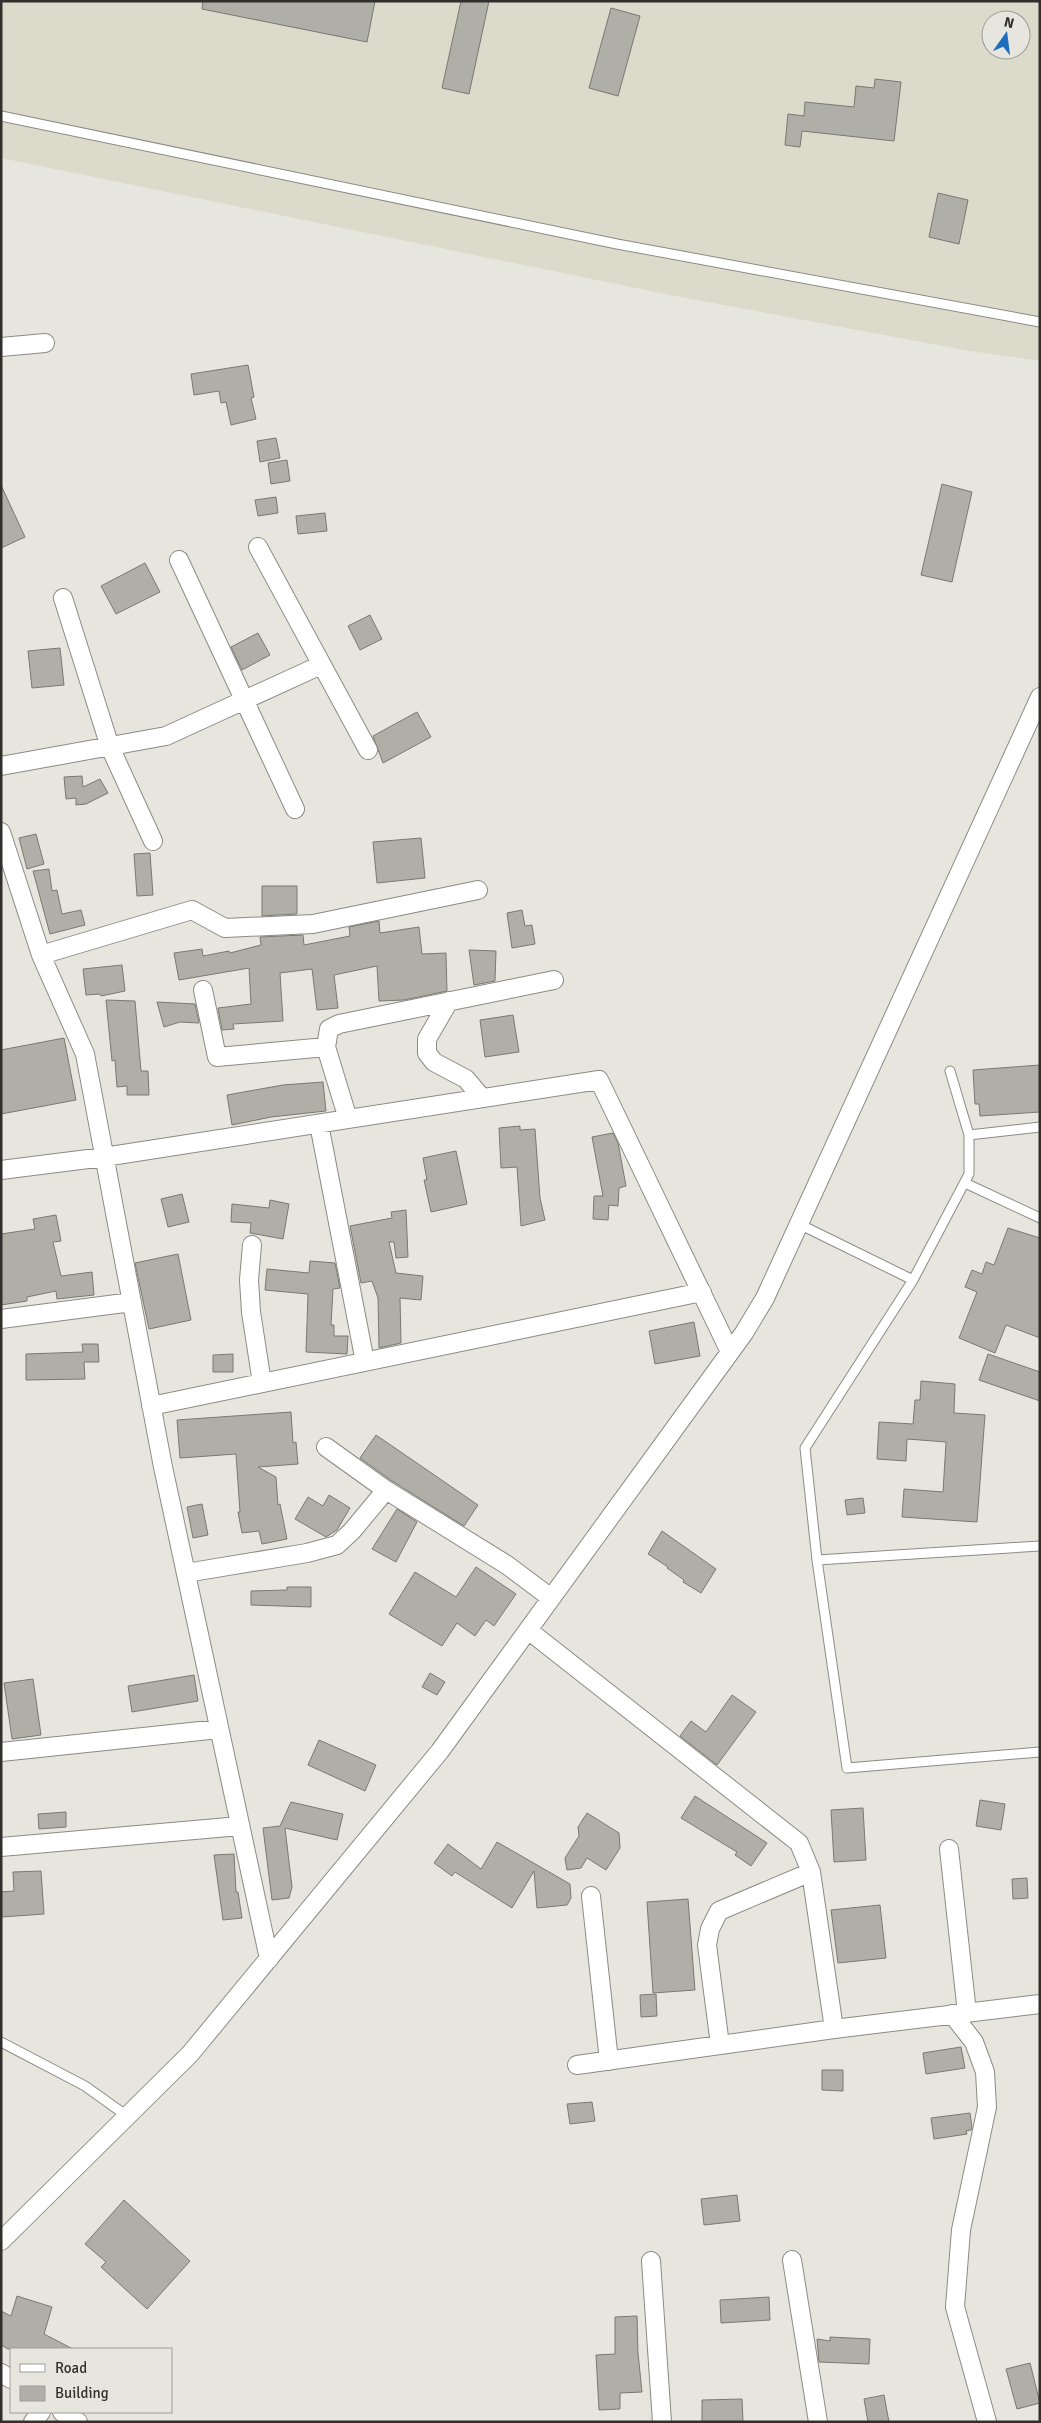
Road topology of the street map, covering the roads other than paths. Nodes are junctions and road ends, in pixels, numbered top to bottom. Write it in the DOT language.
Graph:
graph roads {
  1 [pos="1,116"];
  2 [pos="1040,322"];
  3 [pos="45,343"];
  4 [pos="1,347"];
  5 [pos="258,547"];
  6 [pos="178,560"];
  7 [pos="63,598"];
  8 [pos="321,665"];
  9 [pos="243,701"];
  10 [pos="1039,702"];
  11 [pos="110,746"];
  12 [pos="368,750"];
  13 [pos="1,766"];
  14 [pos="295,809"];
  15 [pos="1,832"];
  16 [pos="152,841"];
  17 [pos="478,890"];
  18 [pos="41,955"];
  19 [pos="554,980"];
  20 [pos="203,990"];
  21 [pos="450,1001"];
  22 [pos="326,1047"];
  23 [pos="950,1071"];
  24 [pos="482,1098"];
  25 [pos="348,1119"];
  26 [pos="319,1124"];
  27 [pos="1040,1127"];
  28 [pos="970,1134"];
  29 [pos="104,1157"];
  30 [pos="1,1170"];
  31 [pos="964,1183"];
  32 [pos="1040,1218"];
  33 [pos="799,1224"];
  34 [pos="252,1245"];
  35 [pos="913,1280"];
  36 [pos="702,1292"];
  37 [pos="132,1302"];
  38 [pos="1,1319"];
  39 [pos="730,1352"];
  40 [pos="365,1362"];
  41 [pos="262,1383"];
  42 [pos="152,1406"];
  43 [pos="326,1447"];
  44 [pos="386,1490"];
  45 [pos="1040,1546"];
  46 [pos="817,1560"];
  47 [pos="186,1573"];
  48 [pos="551,1598"];
  49 [pos="528,1630"];
  50 [pos="219,1729"];
  51 [pos="1,1752"];
  52 [pos="1040,1752"];
  53 [pos="240,1826"];
  54 [pos="1,1847"];
  55 [pos="949,1849"];
  56 [pos="811,1872"];
  57 [pos="591,1896"];
  58 [pos="269,1959"];
  59 [pos="1040,2004"];
  60 [pos="959,2014"];
  61 [pos="834,2029"];
  62 [pos="1,2042"];
  63 [pos="720,2045"];
  64 [pos="610,2061"];
  65 [pos="577,2065"];
  66 [pos="127,2116"];
  67 [pos="1,2241"];
  68 [pos="792,2260"];
  69 [pos="651,2261"];
  70 [pos="64,2413"];
  71 [pos="78,2422"];
  72 [pos="662,2422"];
  73 [pos="818,2422"];
  74 [pos="987,2422"];
  1 -- 2 [label="lane"];
  3 -- 4 [label="street"];
  5 -- 8 [label="street"];
  6 -- 9 [label="street"];
  7 -- 11 [label="street"];
  8 -- 9 [label="street"];
  8 -- 12 [label="street"];
  9 -- 11 [label="street"];
  9 -- 14 [label="street"];
  10 -- 33 [label="street"];
  11 -- 13 [label="street"];
  11 -- 16 [label="street"];
  15 -- 18 [label="street"];
  17 -- 18 [label="street"];
  18 -- 29 [label="street"];
  19 -- 21 [label="street"];
  20 -- 22 [label="street"];
  21 -- 22 [label="street"];
  21 -- 24 [label="street"];
  22 -- 25 [label="street"];
  23 -- 28 [label="lane"];
  24 -- 25 [label="street"];
  24 -- 36 [label="street"];
  25 -- 26 [label="street"];
  26 -- 29 [label="street"];
  26 -- 40 [label="street"];
  27 -- 28 [label="lane"];
  28 -- 31 [label="lane"];
  29 -- 30 [label="street"];
  29 -- 37 [label="street"];
  31 -- 32 [label="lane"];
  31 -- 35 [label="lane"];
  33 -- 35 [label="lane"];
  33 -- 39 [label="street"];
  34 -- 41 [label="street"];
  35 -- 46 [label="lane"];
  36 -- 39 [label="street"];
  36 -- 40 [label="street"];
  37 -- 38 [label="street"];
  37 -- 42 [label="street"];
  39 -- 48 [label="street"];
  40 -- 41 [label="street"];
  41 -- 42 [label="street"];
  42 -- 47 [label="street"];
  43 -- 44 [label="street"];
  44 -- 47 [label="street"];
  44 -- 48 [label="street"];
  45 -- 46 [label="lane"];
  46 -- 52 [label="lane"];
  47 -- 50 [label="street"];
  48 -- 49 [label="street"];
  49 -- 56 [label="street"];
  49 -- 58 [label="street"];
  50 -- 51 [label="street"];
  50 -- 53 [label="street"];
  53 -- 54 [label="street"];
  53 -- 58 [label="street"];
  55 -- 60 [label="street"];
  56 -- 61 [label="street"];
  56 -- 63 [label="street"];
  57 -- 64 [label="street"];
  58 -- 66 [label="street"];
  59 -- 60 [label="street"];
  60 -- 61 [label="street"];
  60 -- 74 [label="street"];
  61 -- 63 [label="street"];
  62 -- 66 [label="lane"];
  63 -- 64 [label="street"];
  64 -- 65 [label="street"];
  66 -- 67 [label="street"];
  68 -- 73 [label="street"];
  69 -- 72 [label="street"];
  70 -- 71 [label="street"];
}
